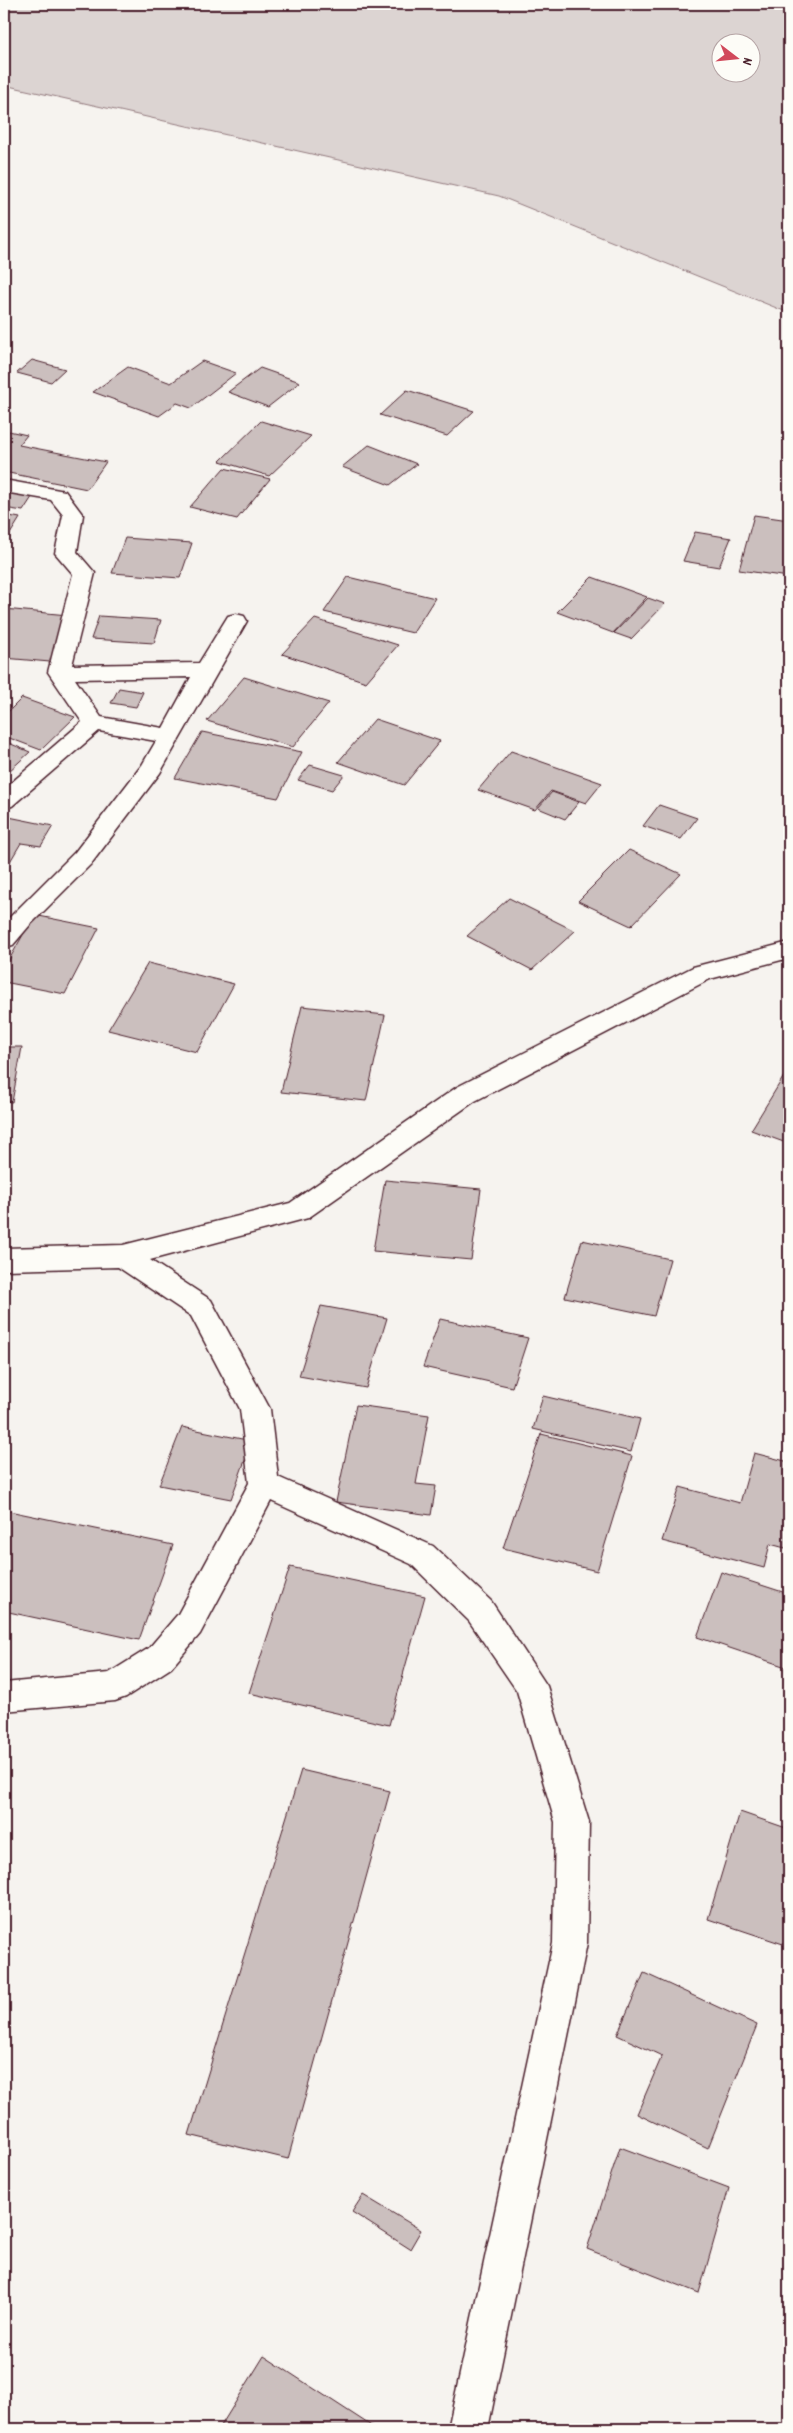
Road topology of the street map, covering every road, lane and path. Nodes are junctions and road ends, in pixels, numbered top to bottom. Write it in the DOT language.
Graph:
graph roads {
  1 [pos="4,486"];
  2 [pos="236,621"];
  3 [pos="206,670"];
  4 [pos="59,672"];
  5 [pos="94,724"];
  6 [pos="170,736"];
  7 [pos="4,801"];
  8 [pos="4,939"];
  9 [pos="789,950"];
  10 [pos="124,1256"];
  11 [pos="4,1258"];
  12 [pos="264,1484"];
  13 [pos="4,1697"];
  14 [pos="468,2429"];
  1 -- 4 [label="street"];
  2 -- 3 [label="street"];
  3 -- 4 [label="street"];
  3 -- 6 [label="street"];
  4 -- 5 [label="street"];
  5 -- 6 [label="street"];
  5 -- 7 [label="street"];
  6 -- 8 [label="street"];
  9 -- 10 [label="street"];
  10 -- 11 [label="street"];
  10 -- 12 [label="street"];
  12 -- 13 [label="street"];
  12 -- 14 [label="street"];
}
